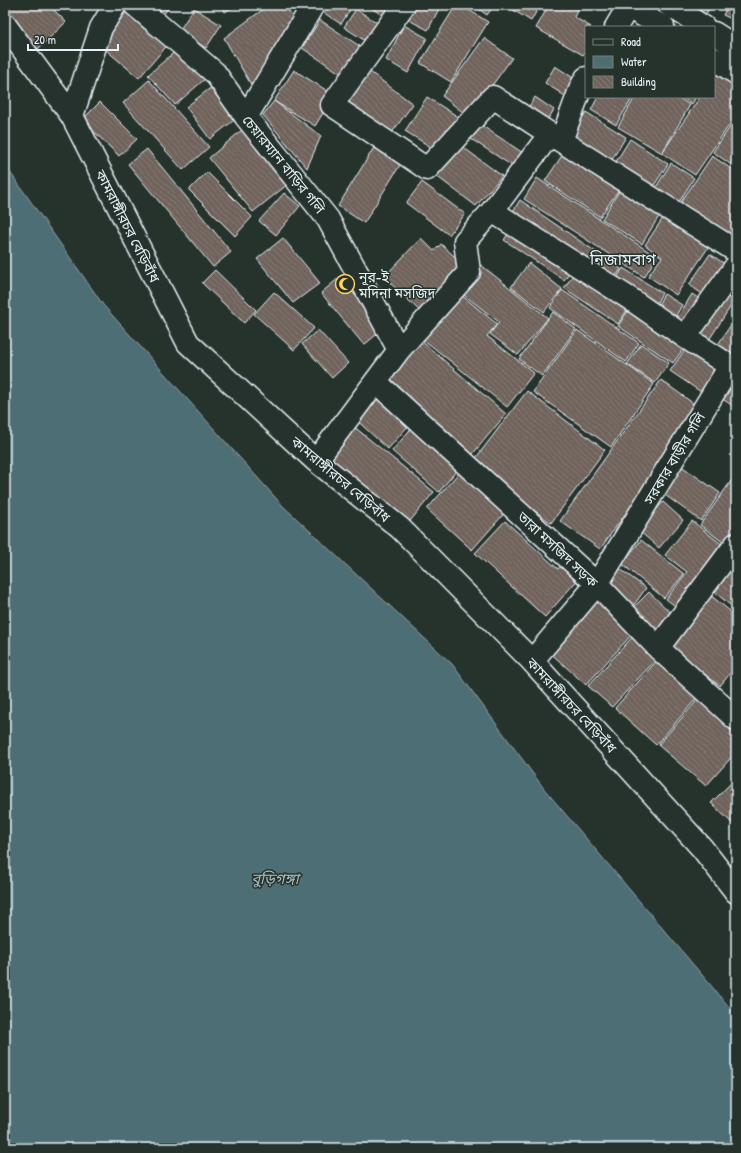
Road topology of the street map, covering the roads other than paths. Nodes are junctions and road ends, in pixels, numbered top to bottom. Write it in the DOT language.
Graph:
graph roads {
  1 [pos="115,5"];
  2 [pos="135,5"];
  3 [pos="313,5"];
  4 [pos="404,5"];
  5 [pos="669,5"];
  6 [pos="628,6"];
  7 [pos="5,25"];
  8 [pos="617,26"];
  9 [pos="661,26"];
  10 [pos="702,26"];
  11 [pos="715,34"];
  12 [pos="736,47"];
  13 [pos="715,60"];
  14 [pos="736,73"];
  15 [pos="585,80"];
  16 [pos="72,116"];
  17 [pos="246,117"];
  18 [pos="556,138"];
  19 [pos="492,210"];
  20 [pos="736,251"];
  21 [pos="736,266"];
  22 [pos="685,337"];
  23 [pos="399,350"];
  24 [pos="733,361"];
  25 [pos="376,382"];
  26 [pos="316,461"];
  27 [pos="736,544"];
  28 [pos="597,584"];
  29 [pos="658,648"];
  30 [pos="532,661"];
  31 [pos="736,719"];
  32 [pos="736,892"];
  1 -- 16 [label="street"];
  2 -- 17 [label="street, চেয়ারম্যান বাড়ির গলি"];
  3 -- 17 [label="street"];
  4 -- 18 [label="street"];
  5 -- 10 [label="street"];
  6 -- 8 [label="street"];
  6 -- 9 [label="street"];
  7 -- 16 [label="street, কামরাঙ্গীরচর বেড়িবাঁধ"];
  11 -- 12 [label="street"];
  13 -- 14 [label="street"];
  15 -- 18 [label="street"];
  16 -- 26 [label="street, কামরাঙ্গীরচর বেড়িবাঁধ"];
  17 -- 23 [label="street, চেয়ারম্যান বাড়ির গলি"];
  18 -- 19 [label="street"];
  18 -- 20 [label="street"];
  19 -- 22 [label="street"];
  19 -- 23 [label="street"];
  21 -- 22 [label="street"];
  22 -- 24 [label="street, সরকার বাড়ীর গলি"];
  23 -- 25 [label="street"];
  24 -- 28 [label="street, সরকার বাড়ীর গলি"];
  25 -- 26 [label="street"];
  25 -- 28 [label="street, তারা মসজিদ সড়ক"];
  26 -- 30 [label="street, কামরাঙ্গীরচর বেড়িবাঁধ"];
  27 -- 29 [label="street"];
  28 -- 29 [label="street, তারা মসজিদ সড়ক"];
  28 -- 30 [label="street, সরকার বাড়ীর গলি"];
  29 -- 31 [label="street, তারা মসজিদ সড়ক"];
  30 -- 32 [label="street, কামরাঙ্গীরচর বেড়িবাঁধ"];
}
